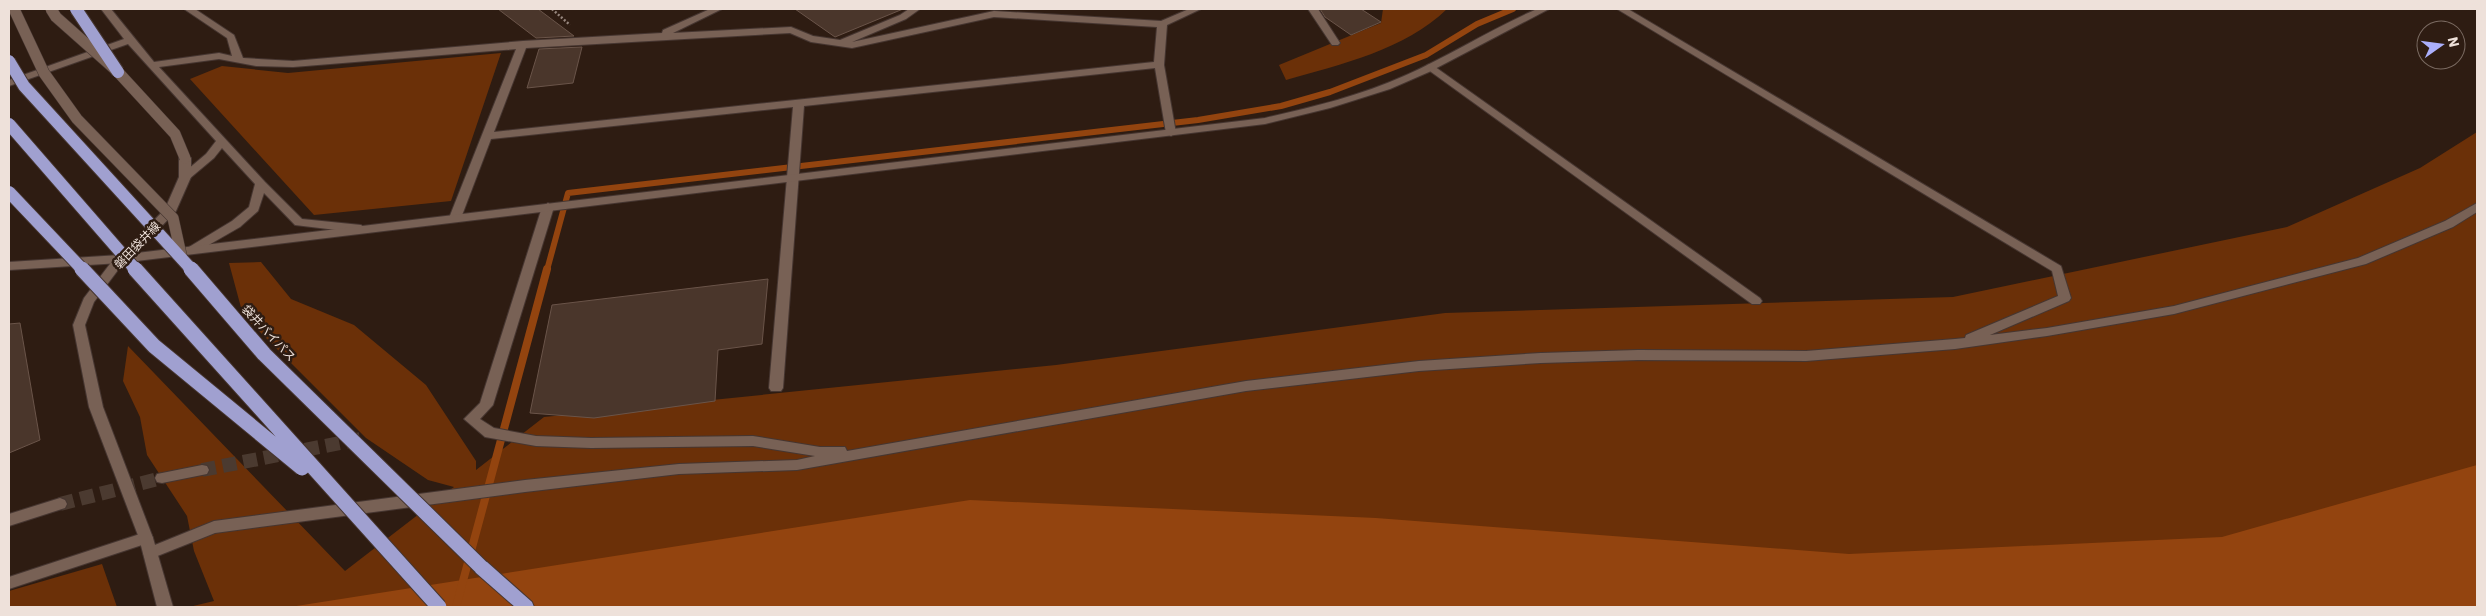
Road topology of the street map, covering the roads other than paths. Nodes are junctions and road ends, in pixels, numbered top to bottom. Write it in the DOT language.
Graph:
graph roads {
  1 [pos="14,9"];
  2 [pos="51,9"];
  3 [pos="76,9"];
  4 [pos="106,9"];
  5 [pos="189,9"];
  6 [pos="717,9"];
  7 [pos="915,9"];
  8 [pos="1174,9"];
  9 [pos="1196,9"];
  10 [pos="1313,9"];
  11 [pos="1544,9"];
  12 [pos="1622,9"];
  13 [pos="1174,20"];
  14 [pos="1162,24"];
  15 [pos="659,35"];
  16 [pos="130,40"];
  17 [pos="1335,43"];
  18 [pos="522,44"];
  19 [pos="837,44"];
  20 [pos="240,60"];
  21 [pos="9,62"];
  22 [pos="152,64"];
  23 [pos="1159,65"];
  24 [pos="1431,67"];
  25 [pos="118,72"];
  26 [pos="9,84"];
  27 [pos="800,103"];
  28 [pos="9,124"];
  29 [pos="1171,133"];
  30 [pos="487,136"];
  31 [pos="222,141"];
  32 [pos="185,177"];
  33 [pos="794,178"];
  34 [pos="261,184"];
  35 [pos="9,192"];
  36 [pos="548,207"];
  37 [pos="2477,207"];
  38 [pos="455,218"];
  39 [pos="361,229"];
  40 [pos="188,254"];
  41 [pos="120,259"];
  42 [pos="9,266"];
  43 [pos="1756,302"];
  44 [pos="1955,344"];
  45 [pos="776,388"];
  46 [pos="888,449"];
  47 [pos="202,470"];
  48 [pos="162,478"];
  49 [pos="337,497"];
  50 [pos="60,504"];
  51 [pos="9,520"];
  52 [pos="146,538"];
  53 [pos="150,553"];
  54 [pos="9,583"];
  55 [pos="166,607"];
  56 [pos="439,607"];
  57 [pos="526,607"];
  1 -- 40 [label="street, bridge"];
  2 -- 25 [label="street, 磐田袋井線, bridge"];
  3 -- 25 [label="highway, bridge"];
  4 -- 16 [label="street"];
  5 -- 20 [label="street"];
  6 -- 15 [label="street"];
  7 -- 19 [label="street"];
  8 -- 13 [label="street"];
  9 -- 13 [label="street"];
  10 -- 17 [label="street"];
  11 -- 24 [label="street"];
  12 -- 44 [label="street"];
  13 -- 14 [label="street"];
  14 -- 19 [label="street"];
  14 -- 23 [label="street"];
  15 -- 18 [label="street"];
  15 -- 19 [label="street"];
  16 -- 22 [label="street"];
  16 -- 26 [label="street"];
  18 -- 20 [label="street"];
  18 -- 30 [label="street"];
  20 -- 22 [label="street"];
  21 -- 40 [label="highway, 袋井バイパス, bridge"];
  22 -- 31 [label="street"];
  23 -- 27 [label="street"];
  23 -- 29 [label="street"];
  24 -- 29 [label="street"];
  24 -- 43 [label="street"];
  25 -- 32 [label="street, 磐田袋井線, bridge"];
  27 -- 30 [label="street"];
  27 -- 33 [label="street"];
  28 -- 49 [label="highway, bridge"];
  29 -- 33 [label="street"];
  30 -- 38 [label="street"];
  31 -- 32 [label="street"];
  31 -- 34 [label="street"];
  32 -- 41 [label="street, 磐田袋井線"];
  33 -- 36 [label="street"];
  33 -- 45 [label="street"];
  34 -- 39 [label="street"];
  34 -- 40 [label="street"];
  35 -- 49 [label="highway, bridge"];
  36 -- 38 [label="street"];
  36 -- 46 [label="street"];
  37 -- 44 [label="street"];
  38 -- 39 [label="street"];
  39 -- 40 [label="street"];
  40 -- 41 [label="street"];
  40 -- 57 [label="highway, 袋井バイパス, bridge"];
  41 -- 42 [label="street"];
  41 -- 52 [label="street, 磐田袋井線"];
  44 -- 46 [label="street"];
  46 -- 53 [label="street"];
  47 -- 48 [label="street"];
  49 -- 56 [label="highway, bridge"];
  50 -- 51 [label="street"];
  52 -- 53 [label="street, 磐田袋井線"];
  52 -- 54 [label="street"];
  53 -- 55 [label="street, 磐田袋井線"];
}
